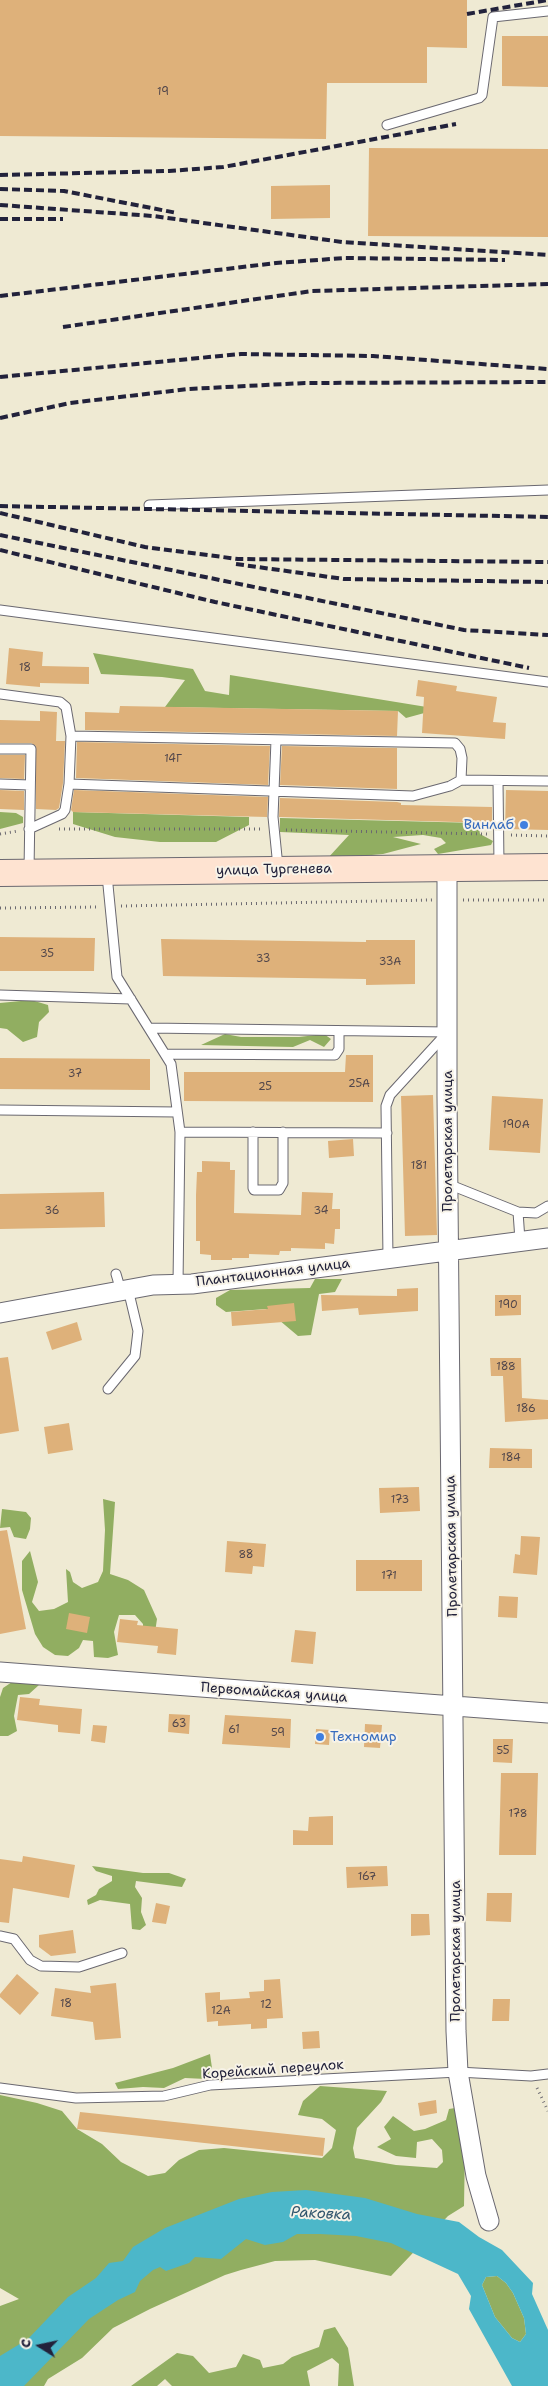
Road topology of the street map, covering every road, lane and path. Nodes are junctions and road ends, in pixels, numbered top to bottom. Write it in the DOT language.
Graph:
graph roads {
  1 [pos="548,11"];
  2 [pos="387,125"];
  3 [pos="548,490"];
  4 [pos="149,505"];
  5 [pos="0,610"];
  6 [pos="548,682"];
  7 [pos="0,694"];
  8 [pos="71,736"];
  9 [pos="276,740"];
  10 [pos="0,749"];
  11 [pos="460,780"];
  12 [pos="498,781"];
  13 [pos="548,781"];
  14 [pos="0,784"];
  15 [pos="69,784"];
  16 [pos="30,785"];
  17 [pos="274,792"];
  18 [pos="29,829"];
  19 [pos="548,867"];
  20 [pos="447,868"];
  21 [pos="499,868"];
  22 [pos="278,870"];
  23 [pos="106,872"];
  24 [pos="0,873"];
  25 [pos="29,873"];
  26 [pos="447,900"];
  27 [pos="548,900"];
  28 [pos="108,906"];
  29 [pos="0,908"];
  30 [pos="0,995"];
  31 [pos="131,999"];
  32 [pos="149,1028"];
  33 [pos="340,1030"];
  34 [pos="448,1032"];
  35 [pos="165,1054"];
  36 [pos="0,1110"];
  37 [pos="177,1112"];
  38 [pos="180,1132"];
  39 [pos="253,1132"];
  40 [pos="283,1132"];
  41 [pos="387,1133"];
  42 [pos="448,1184"];
  43 [pos="548,1206"];
  44 [pos="518,1212"];
  45 [pos="548,1238"];
  46 [pos="520,1240"];
  47 [pos="448,1250"];
  48 [pos="388,1258"];
  49 [pos="178,1284"];
  50 [pos="121,1285"];
  51 [pos="0,1313"];
  52 [pos="108,1389"];
  53 [pos="2,1676"];
  54 [pos="454,1707"];
  55 [pos="548,1713"];
  56 [pos="0,1936"];
  57 [pos="122,1953"];
  58 [pos="458,2072"];
  59 [pos="548,2074"];
  60 [pos="531,2076"];
  61 [pos="0,2088"];
  62 [pos="548,2111"];
  63 [pos="489,2221"];
  1 -- 2 [label="lane"];
  3 -- 4 [label="lane"];
  5 -- 6 [label="lane"];
  7 -- 8 [label="lane"];
  8 -- 9 [label="lane"];
  8 -- 15 [label="lane"];
  9 -- 11 [label="lane"];
  9 -- 17 [label="lane"];
  10 -- 16 [label="lane"];
  11 -- 12 [label="lane"];
  11 -- 17 [label="lane"];
  12 -- 13 [label="lane"];
  12 -- 21 [label="lane"];
  14 -- 16 [label="lane"];
  15 -- 17 [label="lane"];
  15 -- 18 [label="lane"];
  16 -- 18 [label="lane"];
  17 -- 22 [label="lane"];
  18 -- 25 [label="lane"];
  19 -- 21 [label="main road, улица Тургенева"];
  20 -- 21 [label="main road, улица Тургенева"];
  20 -- 22 [label="main road, улица Тургенева"];
  20 -- 26 [label="street, Пролетарская улица"];
  22 -- 23 [label="main road, улица Тургенева"];
  23 -- 25 [label="main road, улица Тургенева"];
  23 -- 28 [label="lane"];
  24 -- 25 [label="main road, улица Тургенева"];
  26 -- 27 [label="path"];
  26 -- 28 [label="path"];
  26 -- 34 [label="street, Пролетарская улица"];
  28 -- 29 [label="path"];
  28 -- 31 [label="lane"];
  30 -- 31 [label="lane"];
  31 -- 32 [label="lane"];
  32 -- 33 [label="lane"];
  32 -- 35 [label="lane"];
  33 -- 34 [label="lane"];
  33 -- 35 [label="lane"];
  34 -- 41 [label="lane"];
  34 -- 42 [label="street, Пролетарская улица"];
  35 -- 37 [label="lane"];
  36 -- 37 [label="lane"];
  37 -- 38 [label="lane"];
  38 -- 39 [label="lane"];
  38 -- 49 [label="lane"];
  39 -- 40 [label="lane"];
  39 -- 40 [label="lane"];
  40 -- 41 [label="lane"];
  41 -- 48 [label="lane"];
  42 -- 44 [label="lane"];
  42 -- 47 [label="street, Пролетарская улица"];
  43 -- 44 [label="lane"];
  44 -- 46 [label="lane"];
  45 -- 46 [label="street, Плантационная улица"];
  46 -- 47 [label="street, Плантационная улица"];
  47 -- 48 [label="street, Плантационная улица"];
  47 -- 54 [label="street, Пролетарская улица"];
  48 -- 49 [label="street, Плантационная улица"];
  49 -- 50 [label="street, Плантационная улица"];
  50 -- 51 [label="street, Плантационная улица"];
  50 -- 52 [label="lane"];
  53 -- 54 [label="street, Первомайская улица"];
  54 -- 55 [label="street, Первомайская улица"];
  54 -- 58 [label="street, Пролетарская улица"];
  56 -- 57 [label="lane"];
  58 -- 60 [label="lane, Корейский переулок"];
  58 -- 61 [label="lane, Корейский переулок"];
  58 -- 63 [label="street, Пролетарская улица"];
  59 -- 60 [label="lane, Корейский переулок"];
  60 -- 62 [label="path"];
}
